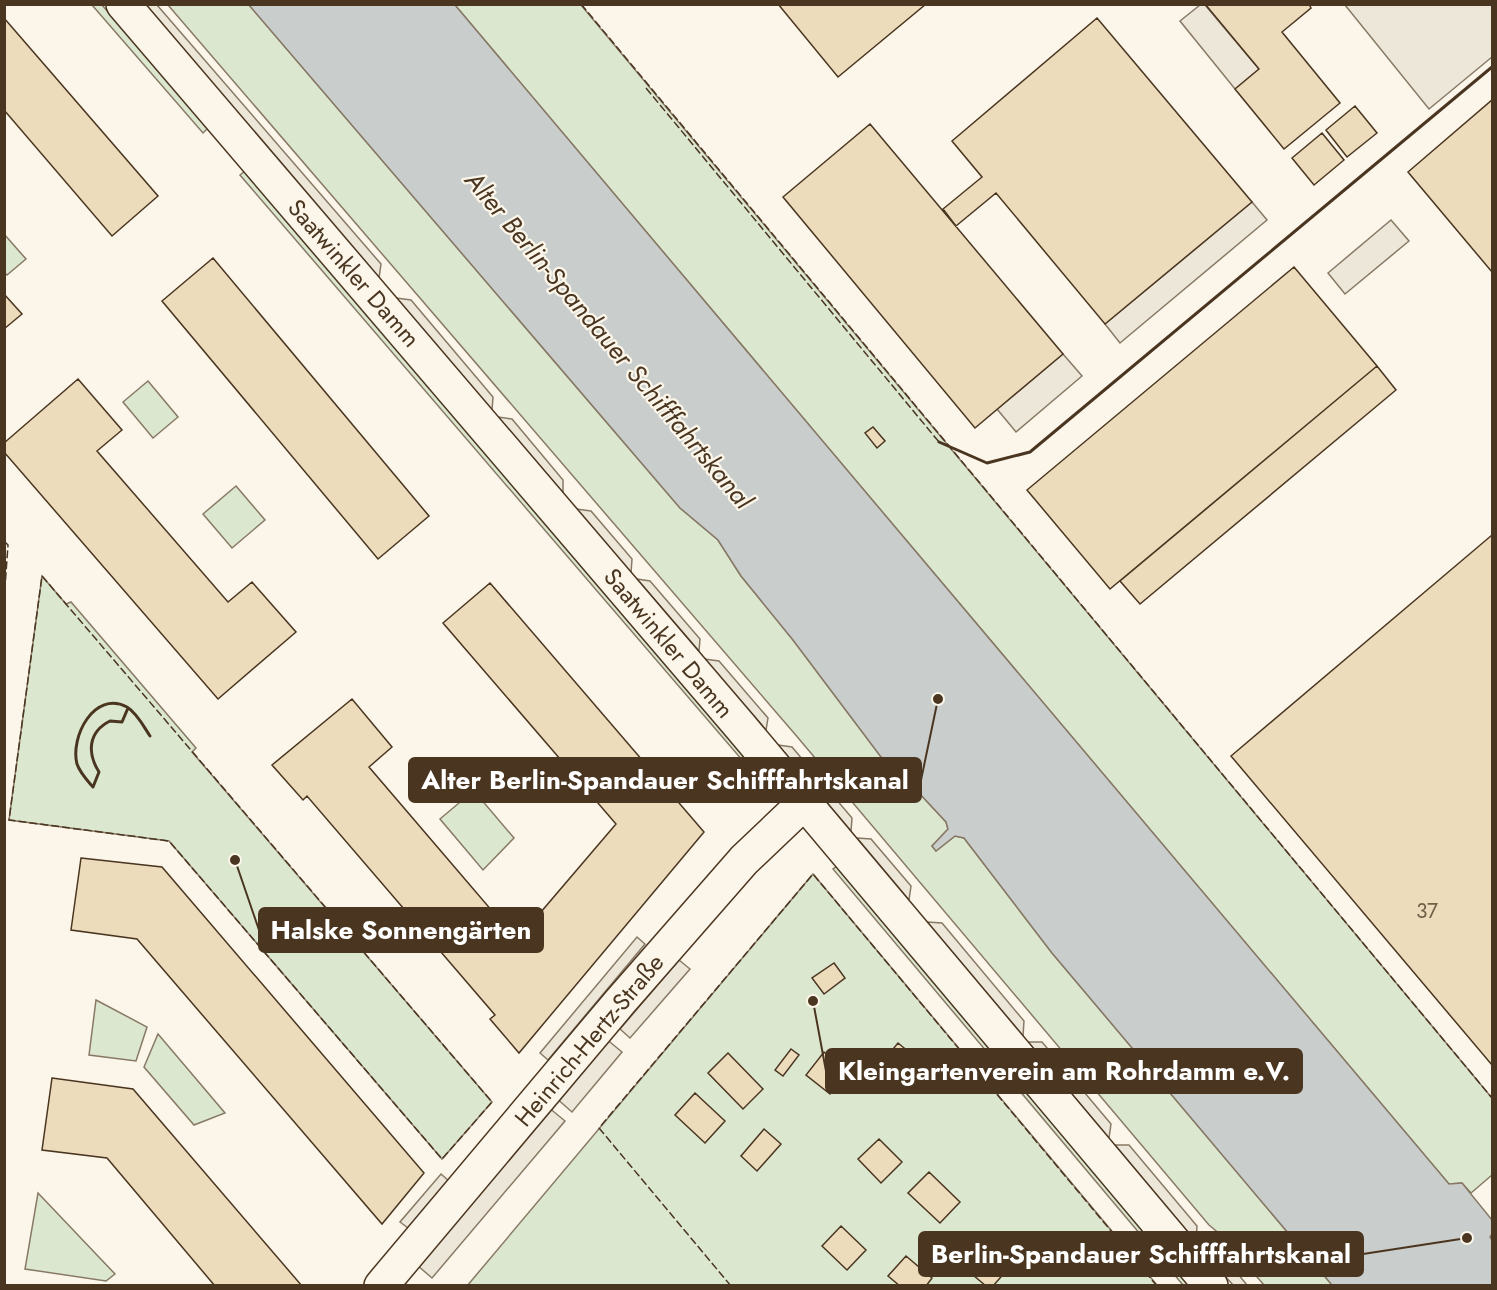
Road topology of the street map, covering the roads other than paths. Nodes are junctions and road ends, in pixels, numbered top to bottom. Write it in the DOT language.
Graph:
graph roads {
  1 [pos="123,4"];
  2 [pos="805,802"];
  3 [pos="381,1286"];
  4 [pos="1211,1286"];
  1 -- 2 [label="main road, Saatwinkler Damm"];
  2 -- 3 [label="main road, Heinrich-Hertz-Straße"];
  2 -- 4 [label="main road, Saatwinkler Damm"];
}
